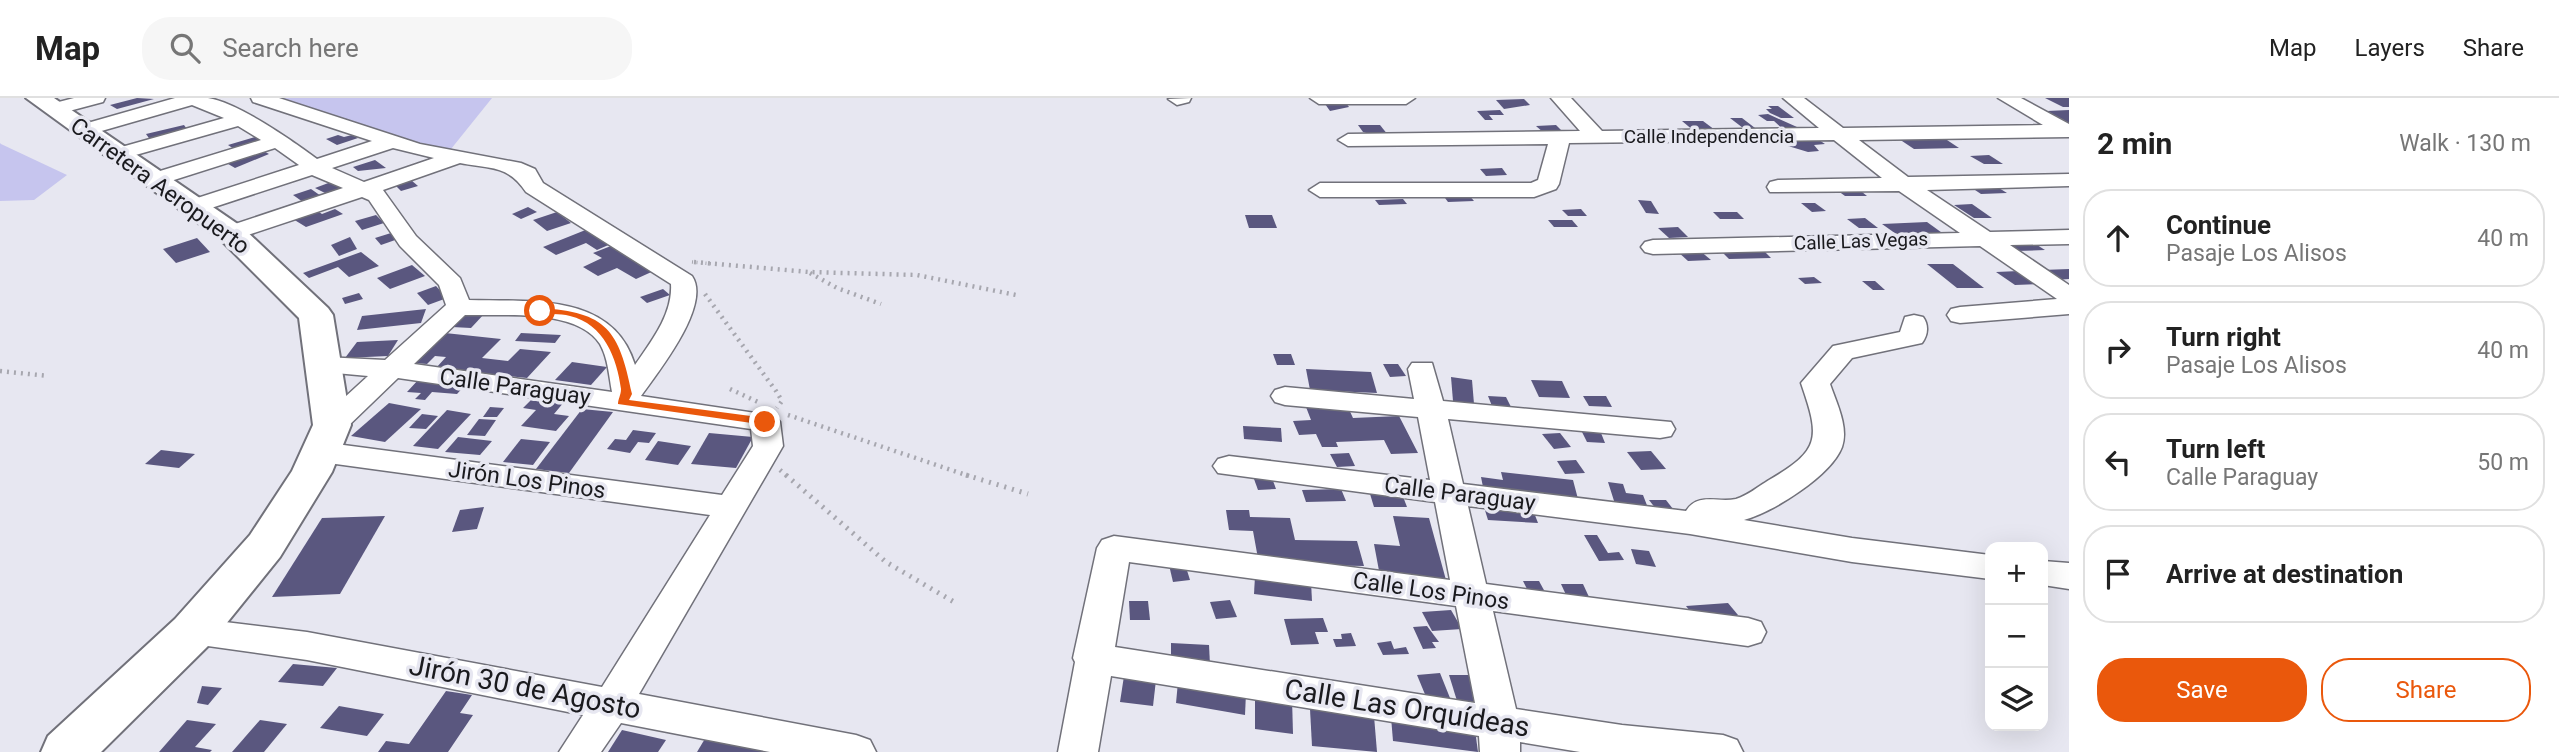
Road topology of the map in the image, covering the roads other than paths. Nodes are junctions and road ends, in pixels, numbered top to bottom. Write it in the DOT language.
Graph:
graph roads {
  1 [pos="260,98"];
  2 [pos="1406,98"];
  3 [pos="1559,98"];
  4 [pos="1792,98"];
  5 [pos="2007,98"];
  6 [pos="190,99"];
  7 [pos="1319,99"];
  8 [pos="46,104"];
  9 [pos="90,114"];
  10 [pos="239,120"];
  11 [pos="2068,131"];
  12 [pos="1842,135"];
  13 [pos="1597,137"];
  14 [pos="1556,138"];
  15 [pos="277,141"];
  16 [pos="1348,141"];
  17 [pos="391,142"];
  18 [pos="118,155"];
  19 [pos="461,156"];
  20 [pos="314,167"];
  21 [pos="155,180"];
  22 [pos="2069,180"];
  23 [pos="1902,183"];
  24 [pos="1779,187"];
  25 [pos="365,188"];
  26 [pos="1320,190"];
  27 [pos="193,206"];
  28 [pos="231,233"];
  29 [pos="2069,237"];
  30 [pos="1983,238"];
  31 [pos="1653,247"];
  32 [pos="2069,296"];
  33 [pos="2069,306"];
  34 [pos="459,307"];
  35 [pos="1960,314"];
  36 [pos="1914,323"];
  37 [pos="324,365"];
  38 [pos="391,369"];
  39 [pos="1422,369"];
  40 [pos="1285,396"];
  41 [pos="624,398"];
  42 [pos="1430,409"];
  43 [pos="1660,429"];
  44 [pos="327,439"];
  45 [pos="1229,466"];
  46 [pos="1450,492"];
  47 [pos="733,507"];
  48 [pos="1690,523"];
  49 [pos="1985,566"];
  50 [pos="2048,574"];
  51 [pos="2069,576"];
  52 [pos="1472,597"];
  53 [pos="192,632"];
  54 [pos="1748,632"];
  55 [pos="1092,659"];
  56 [pos="613,703"];
  57 [pos="1499,737"];
  58 [pos="68,752"];
  59 [pos="579,752"];
  60 [pos="856,752"];
  61 [pos="1078,752"];
  62 [pos="1723,752"];
  1 -- 17 [label="street"];
  2 -- 7 [label="street"];
  3 -- 13 [label="street"];
  4 -- 12 [label="street"];
  5 -- 11 [label="street"];
  6 -- 9 [label="street"];
  6 -- 10 [label="street"];
  8 -- 9 [label="main road, Carretera Aeropuerto"];
  9 -- 18 [label="main road, Carretera Aeropuerto"];
  10 -- 15 [label="street"];
  10 -- 18 [label="street"];
  11 -- 12 [label="street, Calle Independencia"];
  12 -- 13 [label="street, Calle Independencia"];
  12 -- 23 [label="street"];
  13 -- 14 [label="street, Calle Independencia"];
  14 -- 16 [label="street, Calle Independencia"];
  14 -- 26 [label="street"];
  15 -- 20 [label="street"];
  15 -- 21 [label="street"];
  17 -- 19 [label="street"];
  17 -- 20 [label="street"];
  18 -- 21 [label="main road, Carretera Aeropuerto"];
  19 -- 25 [label="street"];
  19 -- 41 [label="street"];
  20 -- 25 [label="street"];
  20 -- 27 [label="street"];
  21 -- 27 [label="main road, Carretera Aeropuerto"];
  22 -- 23 [label="street"];
  23 -- 24 [label="street"];
  23 -- 30 [label="street"];
  25 -- 28 [label="street"];
  25 -- 34 [label="street"];
  27 -- 28 [label="main road, Carretera Aeropuerto"];
  28 -- 37 [label="main road, Carretera Aeropuerto"];
  29 -- 30 [label="street, Calle Las Vegas"];
  30 -- 31 [label="street, Calle Las Vegas"];
  30 -- 32 [label="street"];
  33 -- 35 [label="street"];
  34 -- 38 [label="street"];
  34 -- 41 [label="street"];
  36 -- 48 [label="street"];
  37 -- 38 [label="street, Calle Paraguay"];
  37 -- 44 [label="main road, Carretera Aeropuerto"];
  38 -- 41 [label="street, Calle Paraguay"];
  38 -- 44 [label="street"];
  39 -- 42 [label="street"];
  40 -- 42 [label="street"];
  41 -- 47 [label="street, Calle Paraguay"];
  42 -- 43 [label="street"];
  42 -- 46 [label="street"];
  44 -- 47 [label="street, Jirón Los Pinos"];
  44 -- 53 [label="main road"];
  45 -- 46 [label="street, Calle Paraguay"];
  46 -- 48 [label="street, Calle Paraguay"];
  46 -- 52 [label="street"];
  47 -- 56 [label="street"];
  48 -- 49 [label="street, Calle Paraguay"];
  50 -- 51 [label="street"];
  52 -- 54 [label="street, Calle Los Pinos"];
  52 -- 55 [label="street, Calle Los Pinos"];
  52 -- 57 [label="street"];
  53 -- 56 [label="street, Jirón 30 de Agosto"];
  53 -- 58 [label="main road"];
  55 -- 57 [label="street, Calle Las Orquídeas"];
  55 -- 61 [label="street"];
  56 -- 59 [label="street"];
  56 -- 60 [label="street, Jirón 30 de Agosto"];
  57 -- 62 [label="street, Calle Las Orquídeas"];
}
